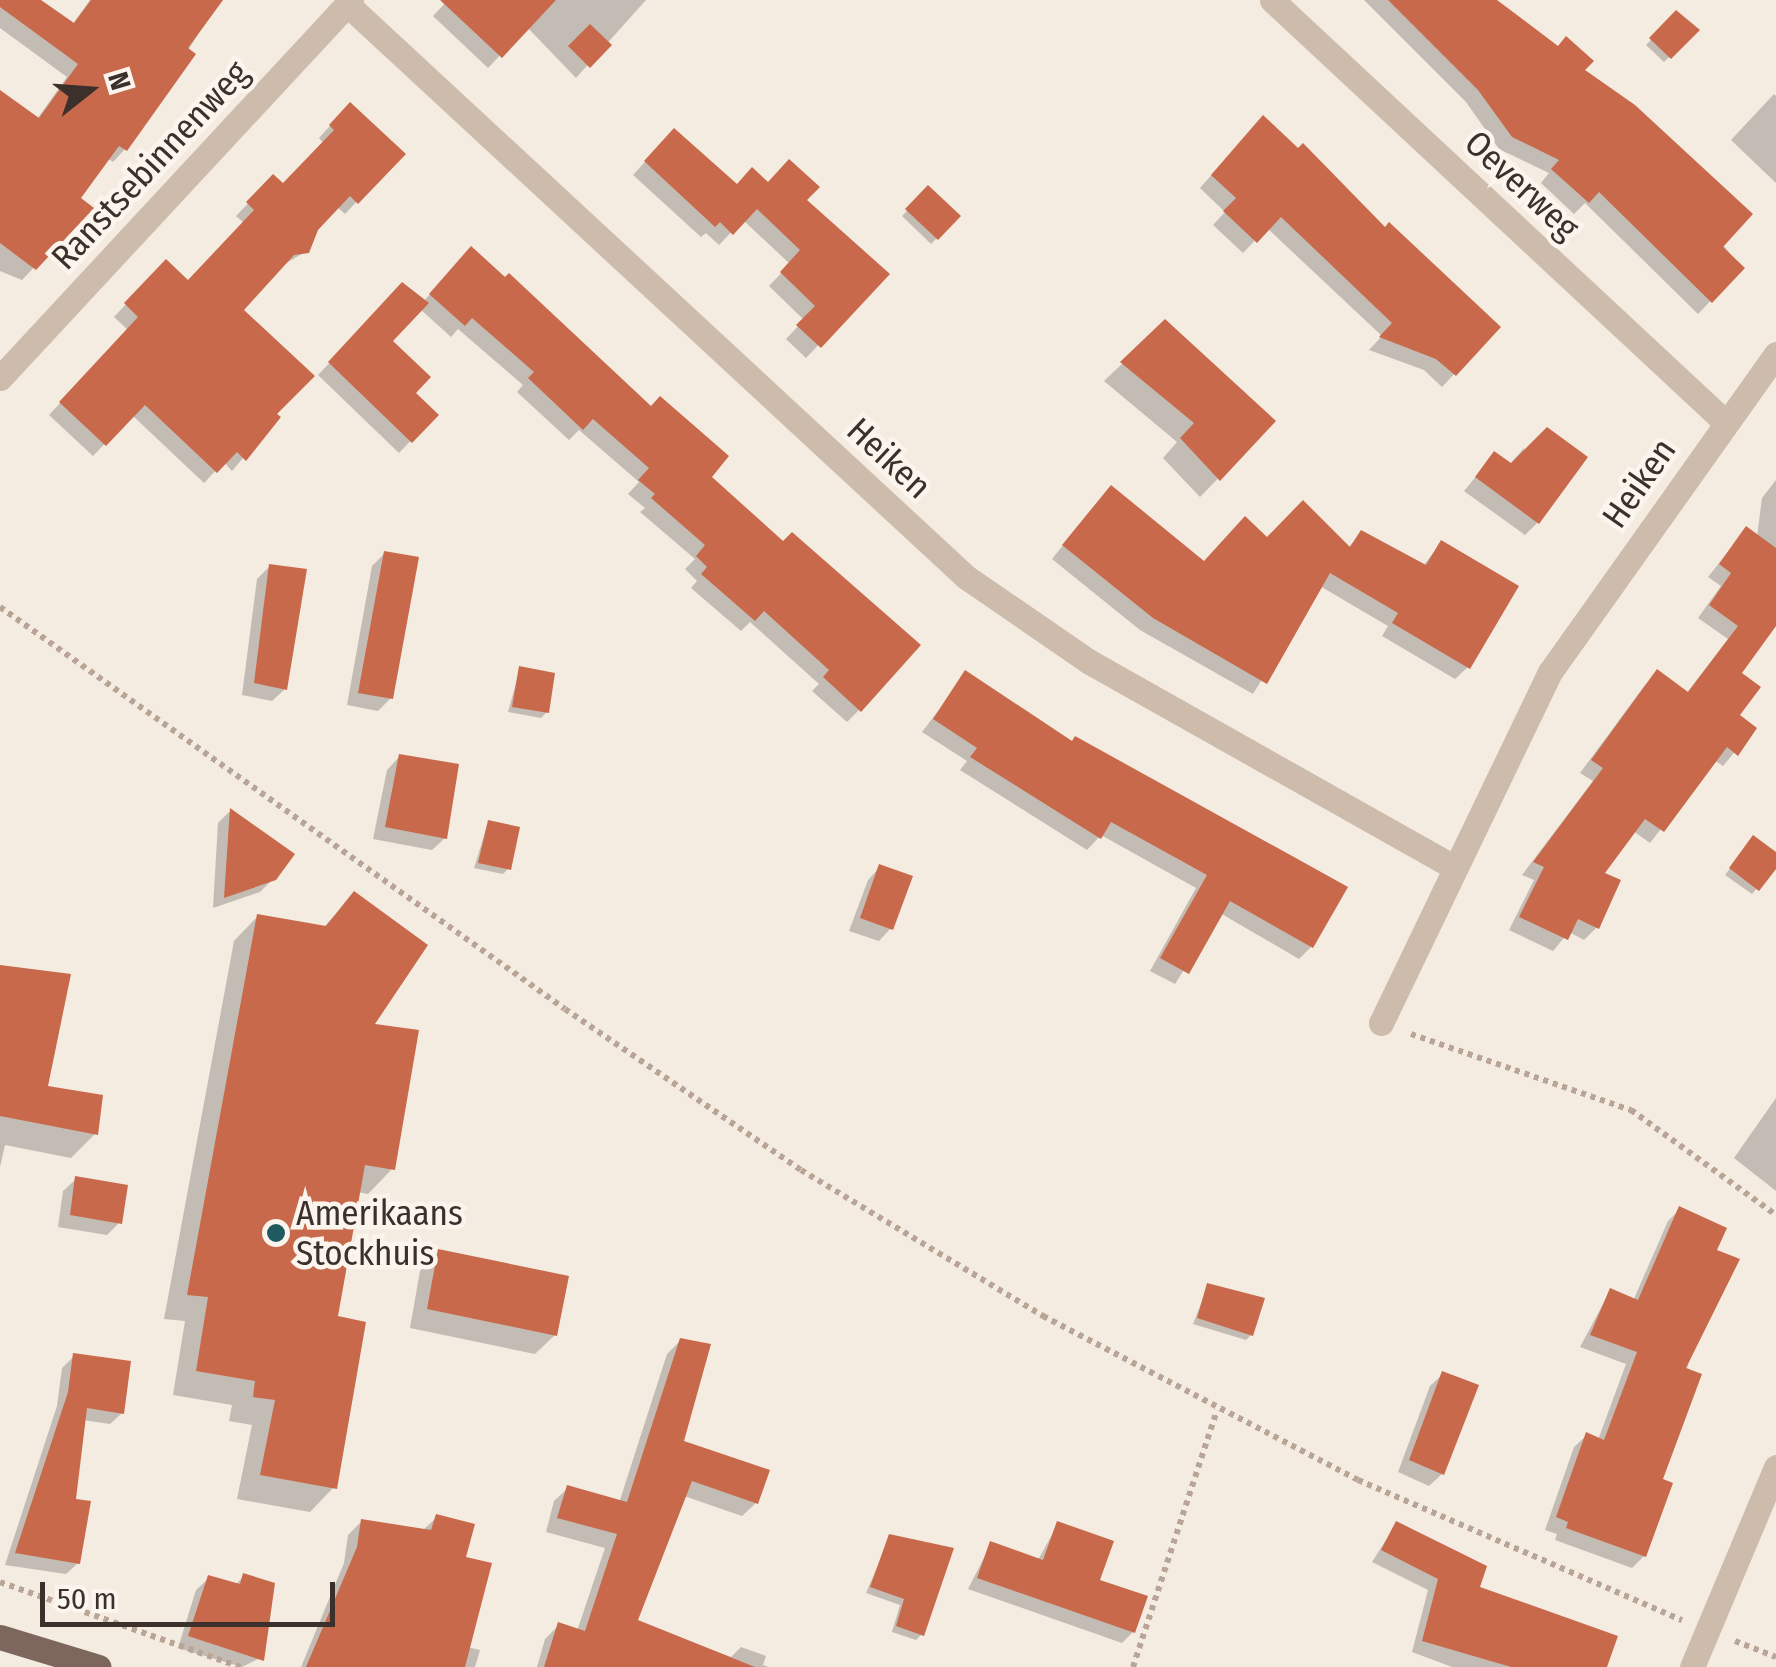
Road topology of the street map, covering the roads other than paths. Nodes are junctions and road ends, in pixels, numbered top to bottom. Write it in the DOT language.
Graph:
graph roads {
  1 [pos="1272,0"];
  2 [pos="349,2"];
  3 [pos="1776,354"];
  4 [pos="0,378"];
  5 [pos="1725,422"];
  6 [pos="1455,868"];
  7 [pos="1381,1024"];
  8 [pos="1776,1467"];
  9 [pos="0,1637"];
  10 [pos="100,1667"];
  11 [pos="1692,1667"];
  1 -- 5 [label="street, Oeverweg"];
  2 -- 4 [label="street, Ranstsebinnenweg"];
  2 -- 6 [label="street, Heiken"];
  3 -- 5 [label="street, Heiken"];
  5 -- 6 [label="street, Heiken"];
  6 -- 7 [label="street, Heiken"];
  8 -- 11 [label="street"];
  9 -- 10 [label="main road"];
}
